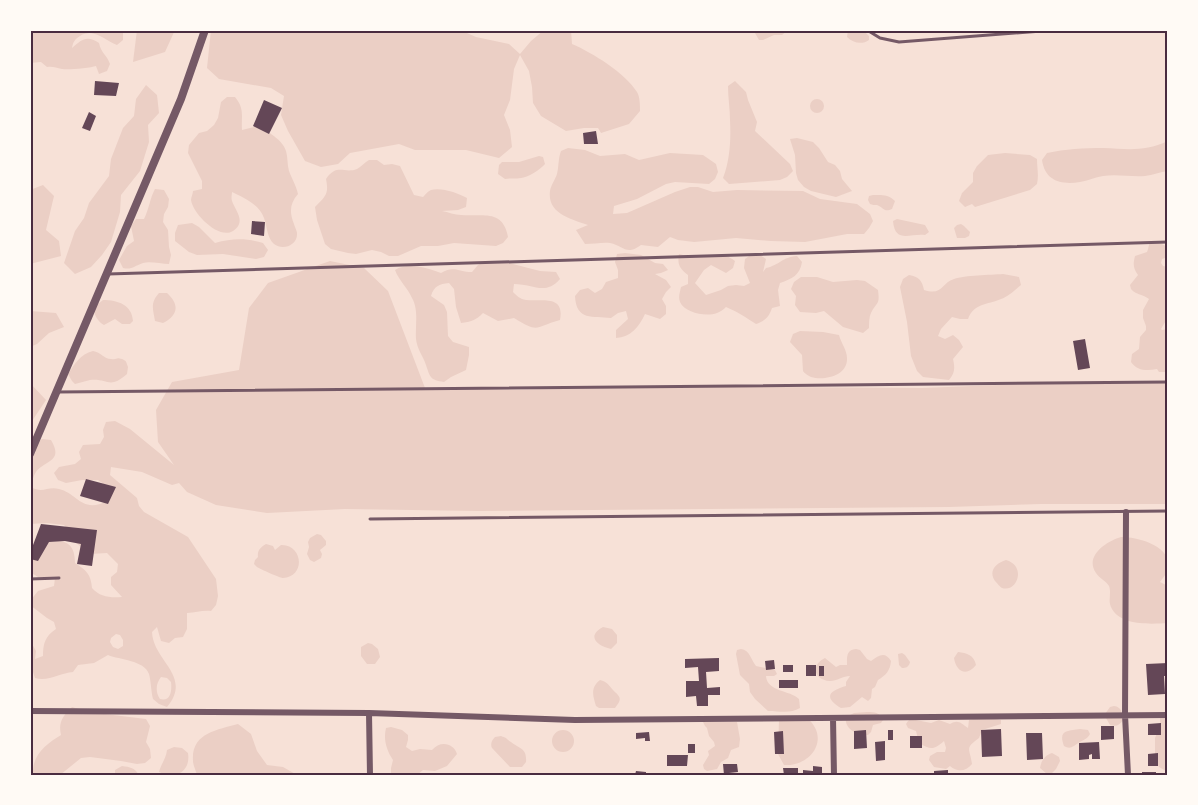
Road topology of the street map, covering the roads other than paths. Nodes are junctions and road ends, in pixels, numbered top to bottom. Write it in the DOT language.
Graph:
graph roads {
  1 [pos="204,30"];
  2 [pos="867,30"];
  3 [pos="1055,30"];
  4 [pos="1168,242"];
  5 [pos="107,274"];
  6 [pos="1168,382"];
  7 [pos="56,392"];
  8 [pos="30,454"];
  9 [pos="1126,512"];
  10 [pos="1168,512"];
  11 [pos="370,519"];
  12 [pos="58,578"];
  13 [pos="30,579"];
  14 [pos="30,711"];
  15 [pos="369,713"];
  16 [pos="1168,715"];
  17 [pos="1125,716"];
  18 [pos="833,718"];
  19 [pos="370,775"];
  20 [pos="834,775"];
  21 [pos="1128,775"];
  1 -- 5 [label="street"];
  2 -- 3 [label="lane"];
  4 -- 5 [label="lane"];
  5 -- 7 [label="street"];
  6 -- 7 [label="lane"];
  7 -- 8 [label="street"];
  9 -- 10 [label="lane"];
  9 -- 11 [label="lane"];
  9 -- 17 [label="street"];
  12 -- 13 [label="lane"];
  14 -- 15 [label="street"];
  15 -- 18 [label="street"];
  15 -- 19 [label="street"];
  16 -- 17 [label="street"];
  17 -- 18 [label="street"];
  17 -- 21 [label="street"];
  18 -- 20 [label="street"];
}
